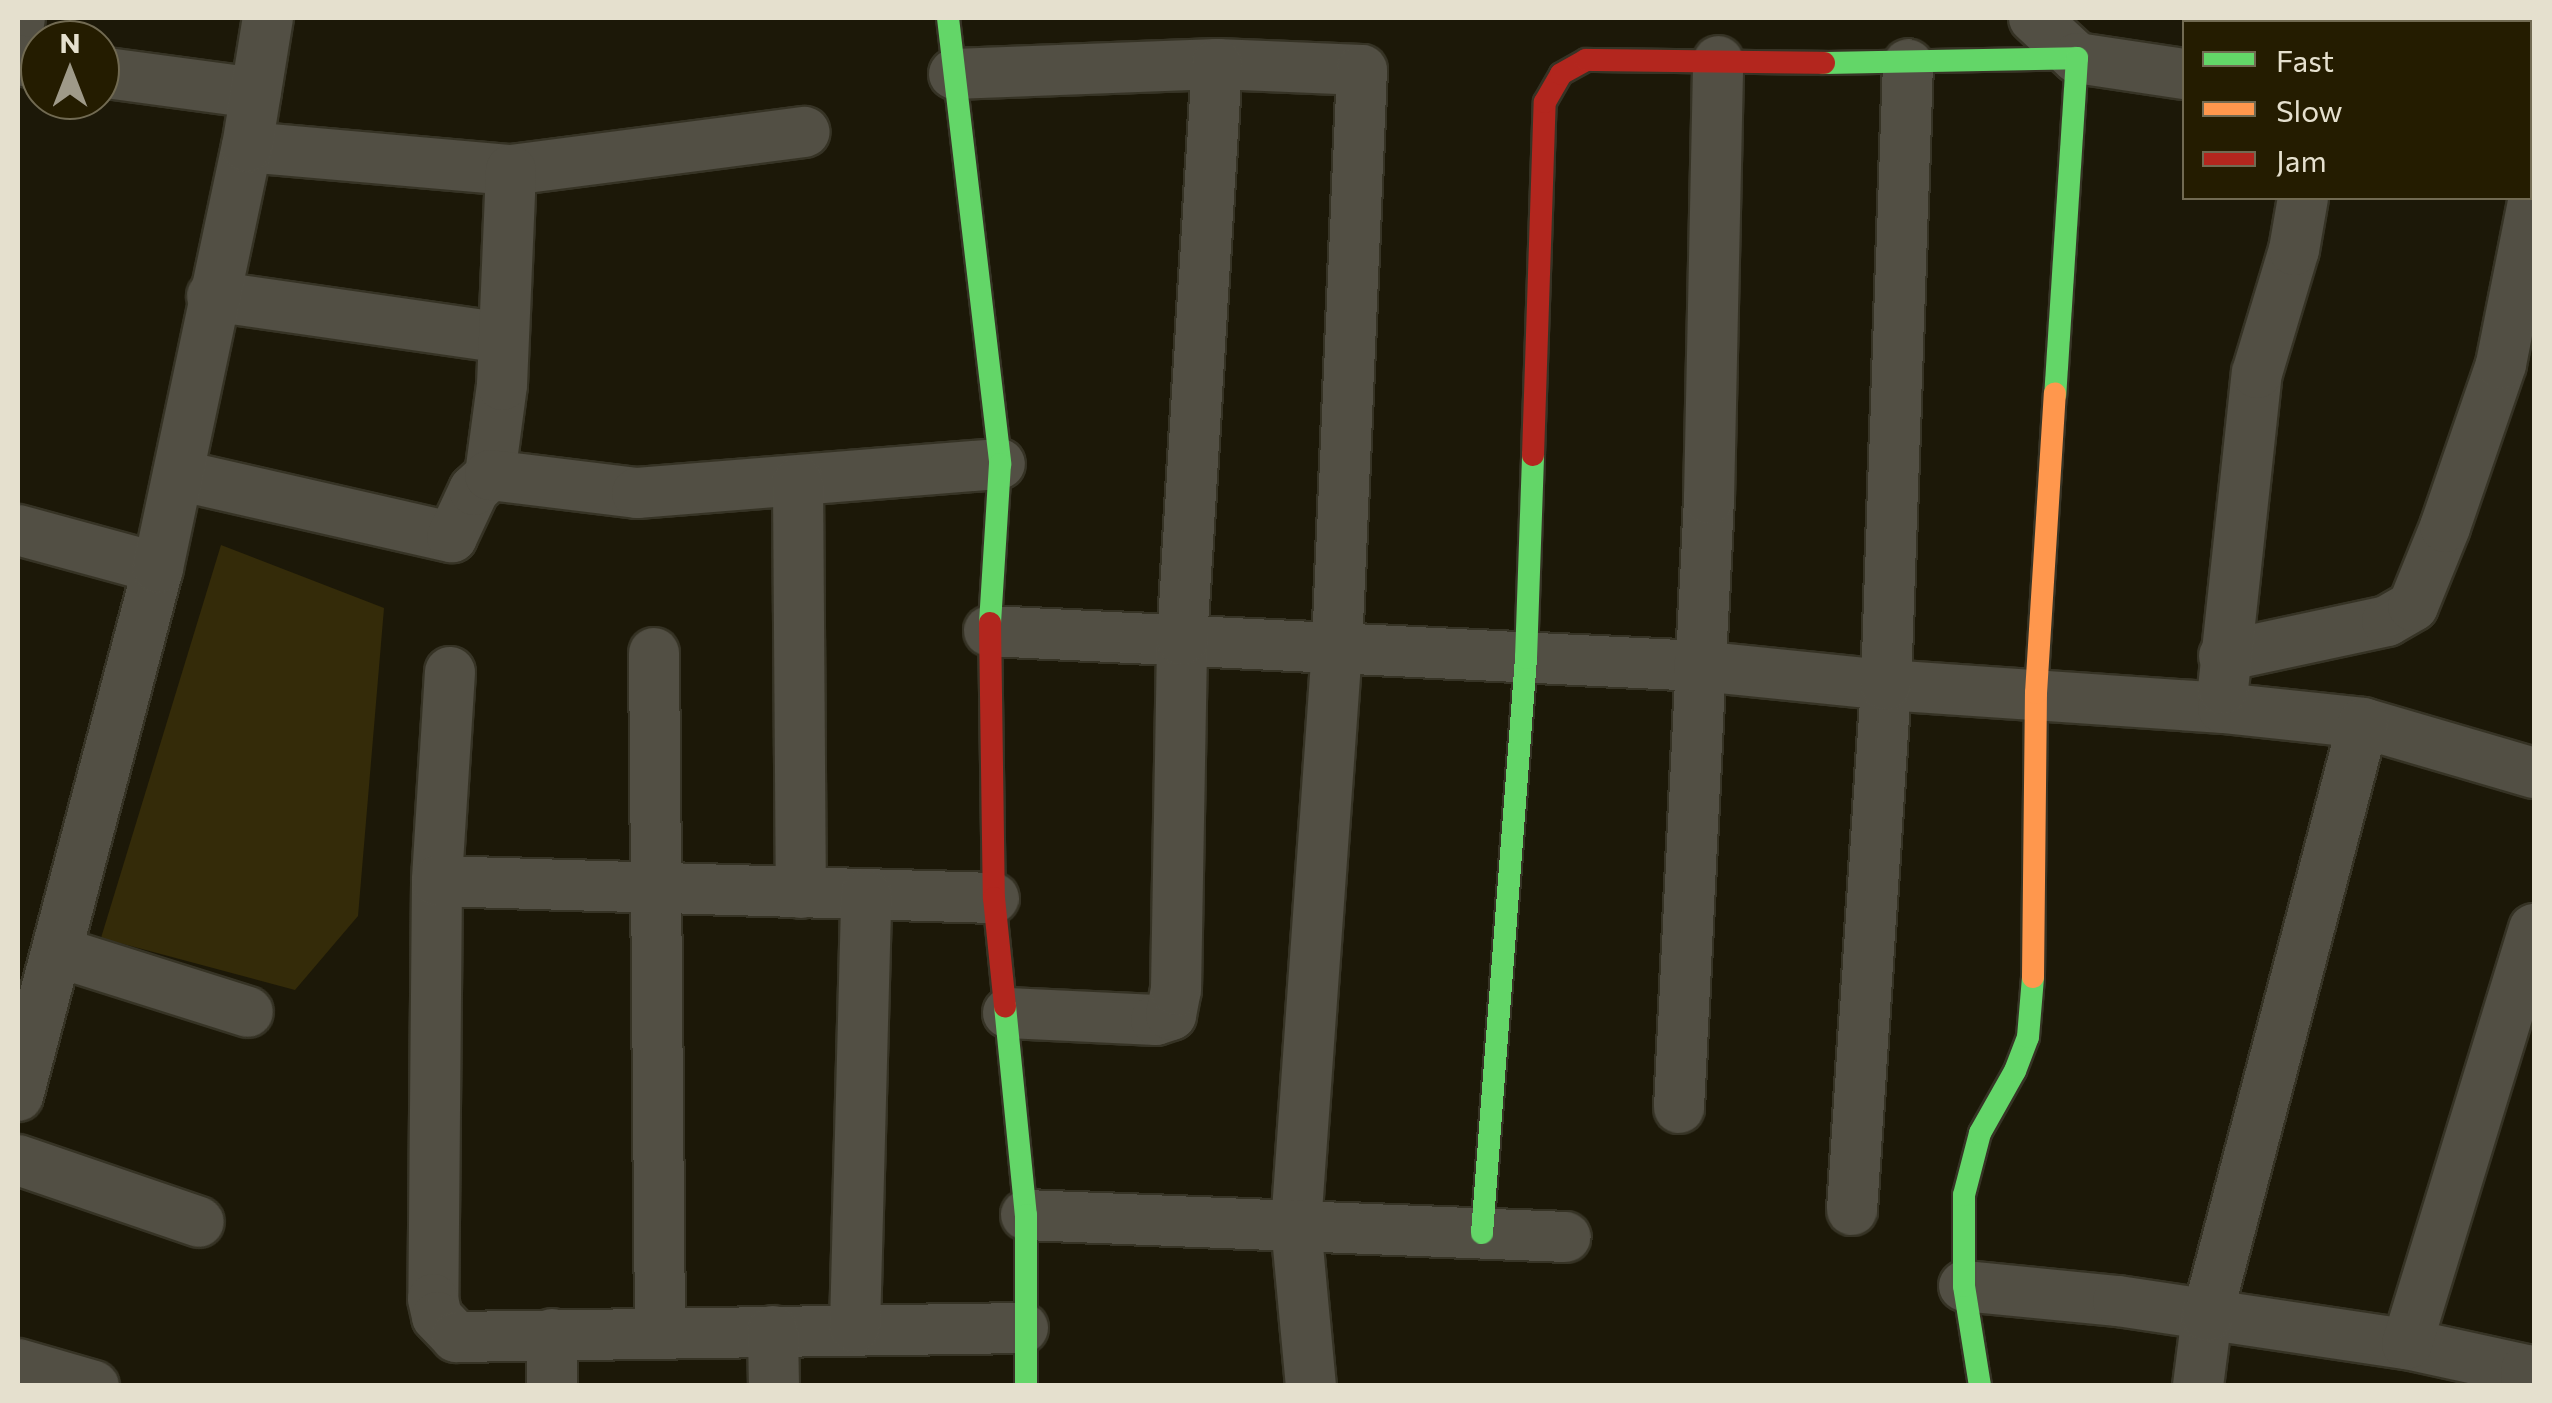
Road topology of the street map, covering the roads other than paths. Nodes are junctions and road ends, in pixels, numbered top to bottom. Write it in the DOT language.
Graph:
graph roads {
  1 [pos="20,18"];
  2 [pos="268,18"];
  3 [pos="948,18"];
  4 [pos="2034,18"];
  5 [pos="18,29"];
  6 [pos="2081,38"];
  7 [pos="1718,61"];
  8 [pos="1217,64"];
  9 [pos="1908,64"];
  10 [pos="2182,73"];
  11 [pos="954,74"];
  12 [pos="120,75"];
  13 [pos="256,93"];
  14 [pos="805,132"];
  15 [pos="246,147"];
  16 [pos="510,170"];
  17 [pos="2534,197"];
  18 [pos="2304,200"];
  19 [pos="212,296"];
  20 [pos="502,338"];
  21 [pos="2518,366"];
  22 [pos="1000,464"];
  23 [pos="490,475"];
  24 [pos="178,476"];
  25 [pos="798,482"];
  26 [pos="18,530"];
  27 [pos="158,568"];
  28 [pos="989,632"];
  29 [pos="1182,640"];
  30 [pos="1337,648"];
  31 [pos="654,654"];
  32 [pos="2224,656"];
  33 [pos="1526,658"];
  34 [pos="1699,666"];
  35 [pos="450,672"];
  36 [pos="1886,685"];
  37 [pos="2036,692"];
  38 [pos="2223,708"];
  39 [pos="2363,723"];
  40 [pos="2534,773"];
  41 [pos="437,881"];
  42 [pos="654,886"];
  43 [pos="800,893"];
  44 [pos="866,895"];
  45 [pos="994,898"];
  46 [pos="2534,929"];
  47 [pos="58,952"];
  48 [pos="248,1012"];
  49 [pos="1008,1013"];
  50 [pos="18,1096"];
  51 [pos="1680,1108"];
  52 [pos="18,1160"];
  53 [pos="1852,1210"];
  54 [pos="1026,1215"];
  55 [pos="199,1222"];
  56 [pos="1296,1225"];
  57 [pos="1482,1233"];
  58 [pos="1566,1237"];
  59 [pos="1964,1286"];
  60 [pos="2208,1316"];
  61 [pos="855,1327"];
  62 [pos="1024,1328"];
  63 [pos="660,1332"];
  64 [pos="773,1332"];
  65 [pos="552,1334"];
  66 [pos="2407,1344"];
  67 [pos="18,1364"];
  68 [pos="94,1386"];
  69 [pos="552,1386"];
  70 [pos="774,1386"];
  71 [pos="1026,1386"];
  72 [pos="1311,1386"];
  73 [pos="1980,1386"];
  74 [pos="2198,1386"];
  75 [pos="2527,1386"];
  1 -- 5 [label="street"];
  2 -- 13 [label="street"];
  3 -- 11 [label="street"];
  4 -- 6 [label="street"];
  6 -- 9 [label="street"];
  6 -- 10 [label="street"];
  6 -- 37 [label="street"];
  7 -- 9 [label="street"];
  7 -- 33 [label="street"];
  7 -- 34 [label="street"];
  8 -- 11 [label="street"];
  8 -- 29 [label="street"];
  8 -- 30 [label="street"];
  9 -- 36 [label="street"];
  11 -- 22 [label="street"];
  12 -- 13 [label="street"];
  13 -- 15 [label="street"];
  14 -- 16 [label="street"];
  15 -- 16 [label="street"];
  15 -- 19 [label="street"];
  16 -- 20 [label="street"];
  17 -- 21 [label="street"];
  18 -- 32 [label="street"];
  19 -- 20 [label="street"];
  19 -- 24 [label="street"];
  20 -- 23 [label="street"];
  21 -- 32 [label="street"];
  22 -- 25 [label="street"];
  22 -- 28 [label="street"];
  23 -- 24 [label="street"];
  23 -- 25 [label="street"];
  24 -- 27 [label="street"];
  25 -- 43 [label="street"];
  26 -- 27 [label="street"];
  27 -- 47 [label="street"];
  28 -- 29 [label="street"];
  28 -- 45 [label="street"];
  29 -- 30 [label="street"];
  29 -- 49 [label="street"];
  30 -- 33 [label="street"];
  30 -- 56 [label="street"];
  31 -- 42 [label="street"];
  32 -- 38 [label="street"];
  33 -- 34 [label="street"];
  33 -- 57 [label="street"];
  34 -- 36 [label="street"];
  34 -- 51 [label="street"];
  35 -- 41 [label="street"];
  36 -- 37 [label="street"];
  36 -- 53 [label="street"];
  37 -- 38 [label="street"];
  37 -- 59 [label="street"];
  38 -- 39 [label="street"];
  39 -- 40 [label="street"];
  39 -- 60 [label="street"];
  41 -- 42 [label="street"];
  41 -- 65 [label="street"];
  42 -- 43 [label="street"];
  42 -- 63 [label="street"];
  43 -- 44 [label="street"];
  44 -- 45 [label="street"];
  44 -- 61 [label="street"];
  45 -- 49 [label="street"];
  46 -- 66 [label="street"];
  47 -- 48 [label="street"];
  47 -- 50 [label="street"];
  49 -- 54 [label="street"];
  52 -- 55 [label="street"];
  54 -- 56 [label="street"];
  54 -- 62 [label="street"];
  56 -- 57 [label="street"];
  56 -- 72 [label="street"];
  57 -- 58 [label="street"];
  59 -- 60 [label="street"];
  59 -- 73 [label="street"];
  60 -- 66 [label="street"];
  60 -- 74 [label="street"];
  61 -- 62 [label="street"];
  61 -- 64 [label="street"];
  62 -- 71 [label="street"];
  63 -- 64 [label="street"];
  63 -- 65 [label="street"];
  64 -- 70 [label="street"];
  65 -- 69 [label="street"];
  66 -- 75 [label="street"];
  67 -- 68 [label="street"];
}
